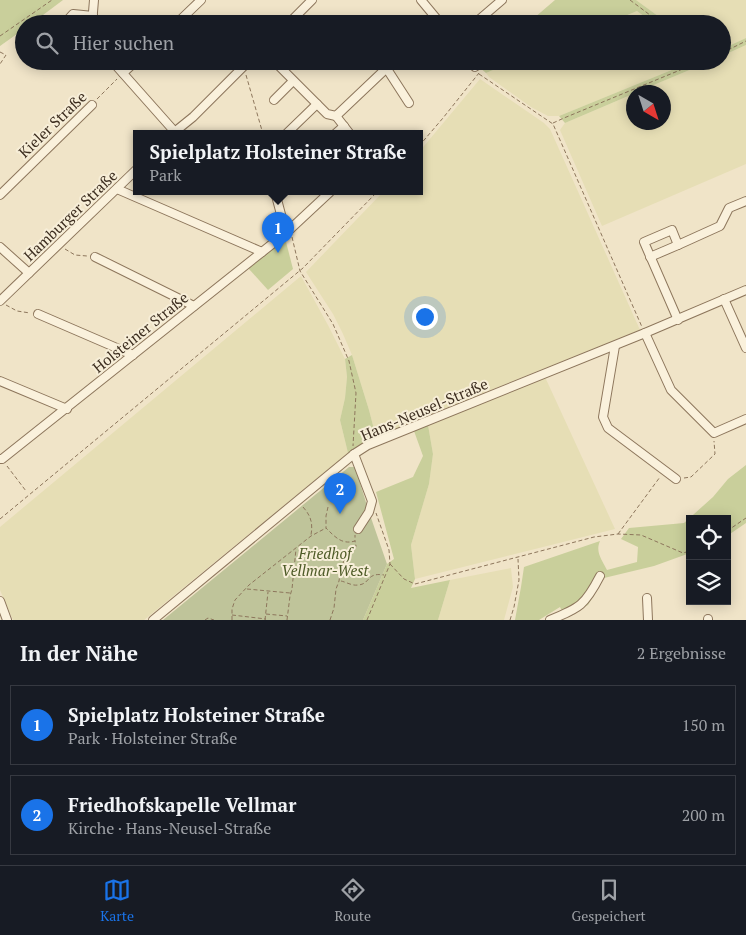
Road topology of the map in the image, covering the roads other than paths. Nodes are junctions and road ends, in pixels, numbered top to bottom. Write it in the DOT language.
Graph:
graph roads {
  1 [pos="94,0"];
  2 [pos="201,0"];
  3 [pos="298,0"];
  4 [pos="312,0"];
  5 [pos="421,0"];
  6 [pos="502,0"];
  7 [pos="305,7"];
  8 [pos="92,15"];
  9 [pos="185,15"];
  10 [pos="297,15"];
  11 [pos="431,15"];
  12 [pos="484,15"];
  13 [pos="120,70"];
  14 [pos="126,70"];
  15 [pos="240,70"];
  16 [pos="283,70"];
  17 [pos="386,70"];
  18 [pos="388,70"];
  19 [pos="123,73"];
  20 [pos="293,81"];
  21 [pos="274,100"];
  22 [pos="317,104"];
  23 [pos="409,104"];
  24 [pos="92,105"];
  25 [pos="336,116"];
  26 [pos="344,126"];
  27 [pos="171,130"];
  28 [pos="178,130"];
  29 [pos="290,130"];
  30 [pos="340,130"];
  31 [pos="347,130"];
  32 [pos="133,173"];
  33 [pos="117,189"];
  34 [pos="0,195"];
  35 [pos="276,195"];
  36 [pos="327,195"];
  37 [pos="746,201"];
  38 [pos="290,229"];
  39 [pos="678,245"];
  40 [pos="0,247"];
  41 [pos="262,252"];
  42 [pos="95,257"];
  43 [pos="650,257"];
  44 [pos="29,273"];
  45 [pos="746,290"];
  46 [pos="724,299"];
  47 [pos="3,303"];
  48 [pos="194,306"];
  49 [pos="38,314"];
  50 [pos="678,320"];
  51 [pos="645,333"];
  52 [pos="614,346"];
  53 [pos="746,348"];
  54 [pos="133,355"];
  55 [pos="0,381"];
  56 [pos="66,409"];
  57 [pos="746,419"];
  58 [pos="354,454"];
  59 [pos="1,459"];
  60 [pos="676,479"];
  61 [pos="358,529"];
  62 [pos="600,576"];
  63 [pos="647,598"];
  64 [pos="0,601"];
  65 [pos="8,620"];
  66 [pos="153,620"];
  67 [pos="550,620"];
  68 [pos="648,620"];
  1 -- 8 [label="street"];
  2 -- 9 [label="street"];
  3 -- 7 [label="street"];
  4 -- 7 [label="street"];
  5 -- 11 [label="street"];
  6 -- 12 [label="street"];
  7 -- 10 [label="street"];
  13 -- 19 [label="street"];
  14 -- 19 [label="street"];
  15 -- 28 [label="street"];
  16 -- 20 [label="street"];
  17 -- 25 [label="street"];
  18 -- 23 [label="street"];
  19 -- 27 [label="street"];
  20 -- 21 [label="street"];
  20 -- 22 [label="street"];
  22 -- 25 [label="street"];
  22 -- 29 [label="street"];
  24 -- 34 [label="street, Kieler Straße"];
  25 -- 26 [label="street"];
  26 -- 30 [label="street"];
  26 -- 31 [label="street"];
  32 -- 33 [label="street, Hamburger Straße"];
  33 -- 41 [label="street"];
  33 -- 44 [label="street, Hamburger Straße"];
  35 -- 38 [label="street"];
  36 -- 38 [label="street, Holsteiner Straße"];
  37 -- 39 [label="street"];
  38 -- 41 [label="street, Holsteiner Straße"];
  39 -- 43 [label="street"];
  39 -- 43 [label="street"];
  40 -- 44 [label="street"];
  41 -- 48 [label="street, Holsteiner Straße"];
  42 -- 48 [label="street"];
  43 -- 50 [label="street"];
  44 -- 47 [label="street, Hamburger Straße"];
  45 -- 46 [label="street, Hans-Neusel-Straße"];
  46 -- 50 [label="street, Hans-Neusel-Straße"];
  46 -- 53 [label="street"];
  48 -- 54 [label="street, Holsteiner Straße"];
  49 -- 54 [label="street"];
  50 -- 51 [label="street, Hans-Neusel-Straße"];
  51 -- 52 [label="street, Hans-Neusel-Straße"];
  51 -- 57 [label="street"];
  52 -- 58 [label="street, Hans-Neusel-Straße"];
  52 -- 60 [label="street"];
  54 -- 56 [label="street, Holsteiner Straße"];
  55 -- 56 [label="street"];
  56 -- 59 [label="street, Holsteiner Straße"];
  58 -- 61 [label="street"];
  58 -- 66 [label="street, Hans-Neusel-Straße"];
  62 -- 67 [label="street"];
  63 -- 68 [label="street"];
  64 -- 65 [label="street"];
}
